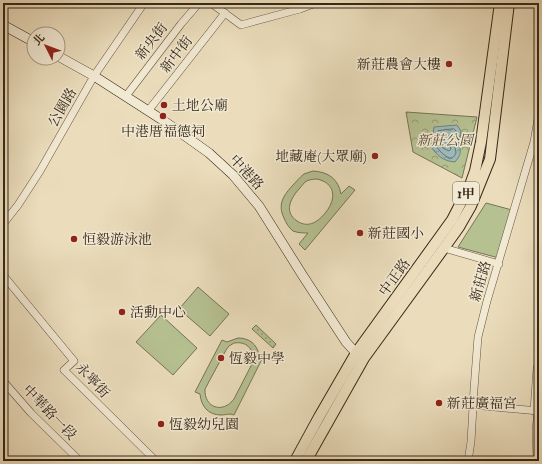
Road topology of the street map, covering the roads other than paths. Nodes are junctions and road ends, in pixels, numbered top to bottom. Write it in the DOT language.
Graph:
graph roads {
  1 [pos="144,3"];
  2 [pos="199,3"];
  3 [pos="211,3"];
  4 [pos="316,3"];
  5 [pos="500,3"];
  6 [pos="509,3"];
  7 [pos="299,6"];
  8 [pos="225,13"];
  9 [pos="3,25"];
  10 [pos="26,38"];
  11 [pos="66,60"];
  12 [pos="94,76"];
  13 [pos="126,96"];
  14 [pos="148,111"];
  15 [pos="539,113"];
  16 [pos="3,224"];
  17 [pos="444,248"];
  18 [pos="499,264"];
  19 [pos="3,275"];
  20 [pos="360,355"];
  21 [pos="537,368"];
  22 [pos="3,381"];
  23 [pos="473,406"];
  24 [pos="537,411"];
  25 [pos="304,459"];
  26 [pos="80,461"];
  27 [pos="156,461"];
  28 [pos="468,461"];
  29 [pos="537,461"];
  1 -- 12 [label="street, 公園路"];
  2 -- 13 [label="street, 新央街"];
  3 -- 8 [label="street"];
  4 -- 7 [label="street"];
  5 -- 20 [label="main road, 中正路 / 1甲"];
  6 -- 17 [label="main road, 中正路 / 1甲"];
  7 -- 8 [label="street"];
  8 -- 14 [label="street, 新中街"];
  9 -- 10 [label="street"];
  11 -- 12 [label="street, 中港路"];
  12 -- 13 [label="street, 中港路"];
  12 -- 16 [label="street, 公園路"];
  13 -- 14 [label="street, 中港路"];
  14 -- 20 [label="street, 中港路"];
  15 -- 18 [label="street, 新莊路"];
  17 -- 18 [label="street"];
  17 -- 20 [label="main road, 中正路 / 1甲"];
  18 -- 23 [label="street, 新莊路"];
  19 -- 27 [label="street, 永寧街"];
  20 -- 25 [label="main road, 中正路 / 1甲"];
  21 -- 24 [label="street"];
  22 -- 26 [label="street, 中華路一段"];
  23 -- 24 [label="street"];
  23 -- 28 [label="street, 新莊路"];
  24 -- 29 [label="street"];
}
